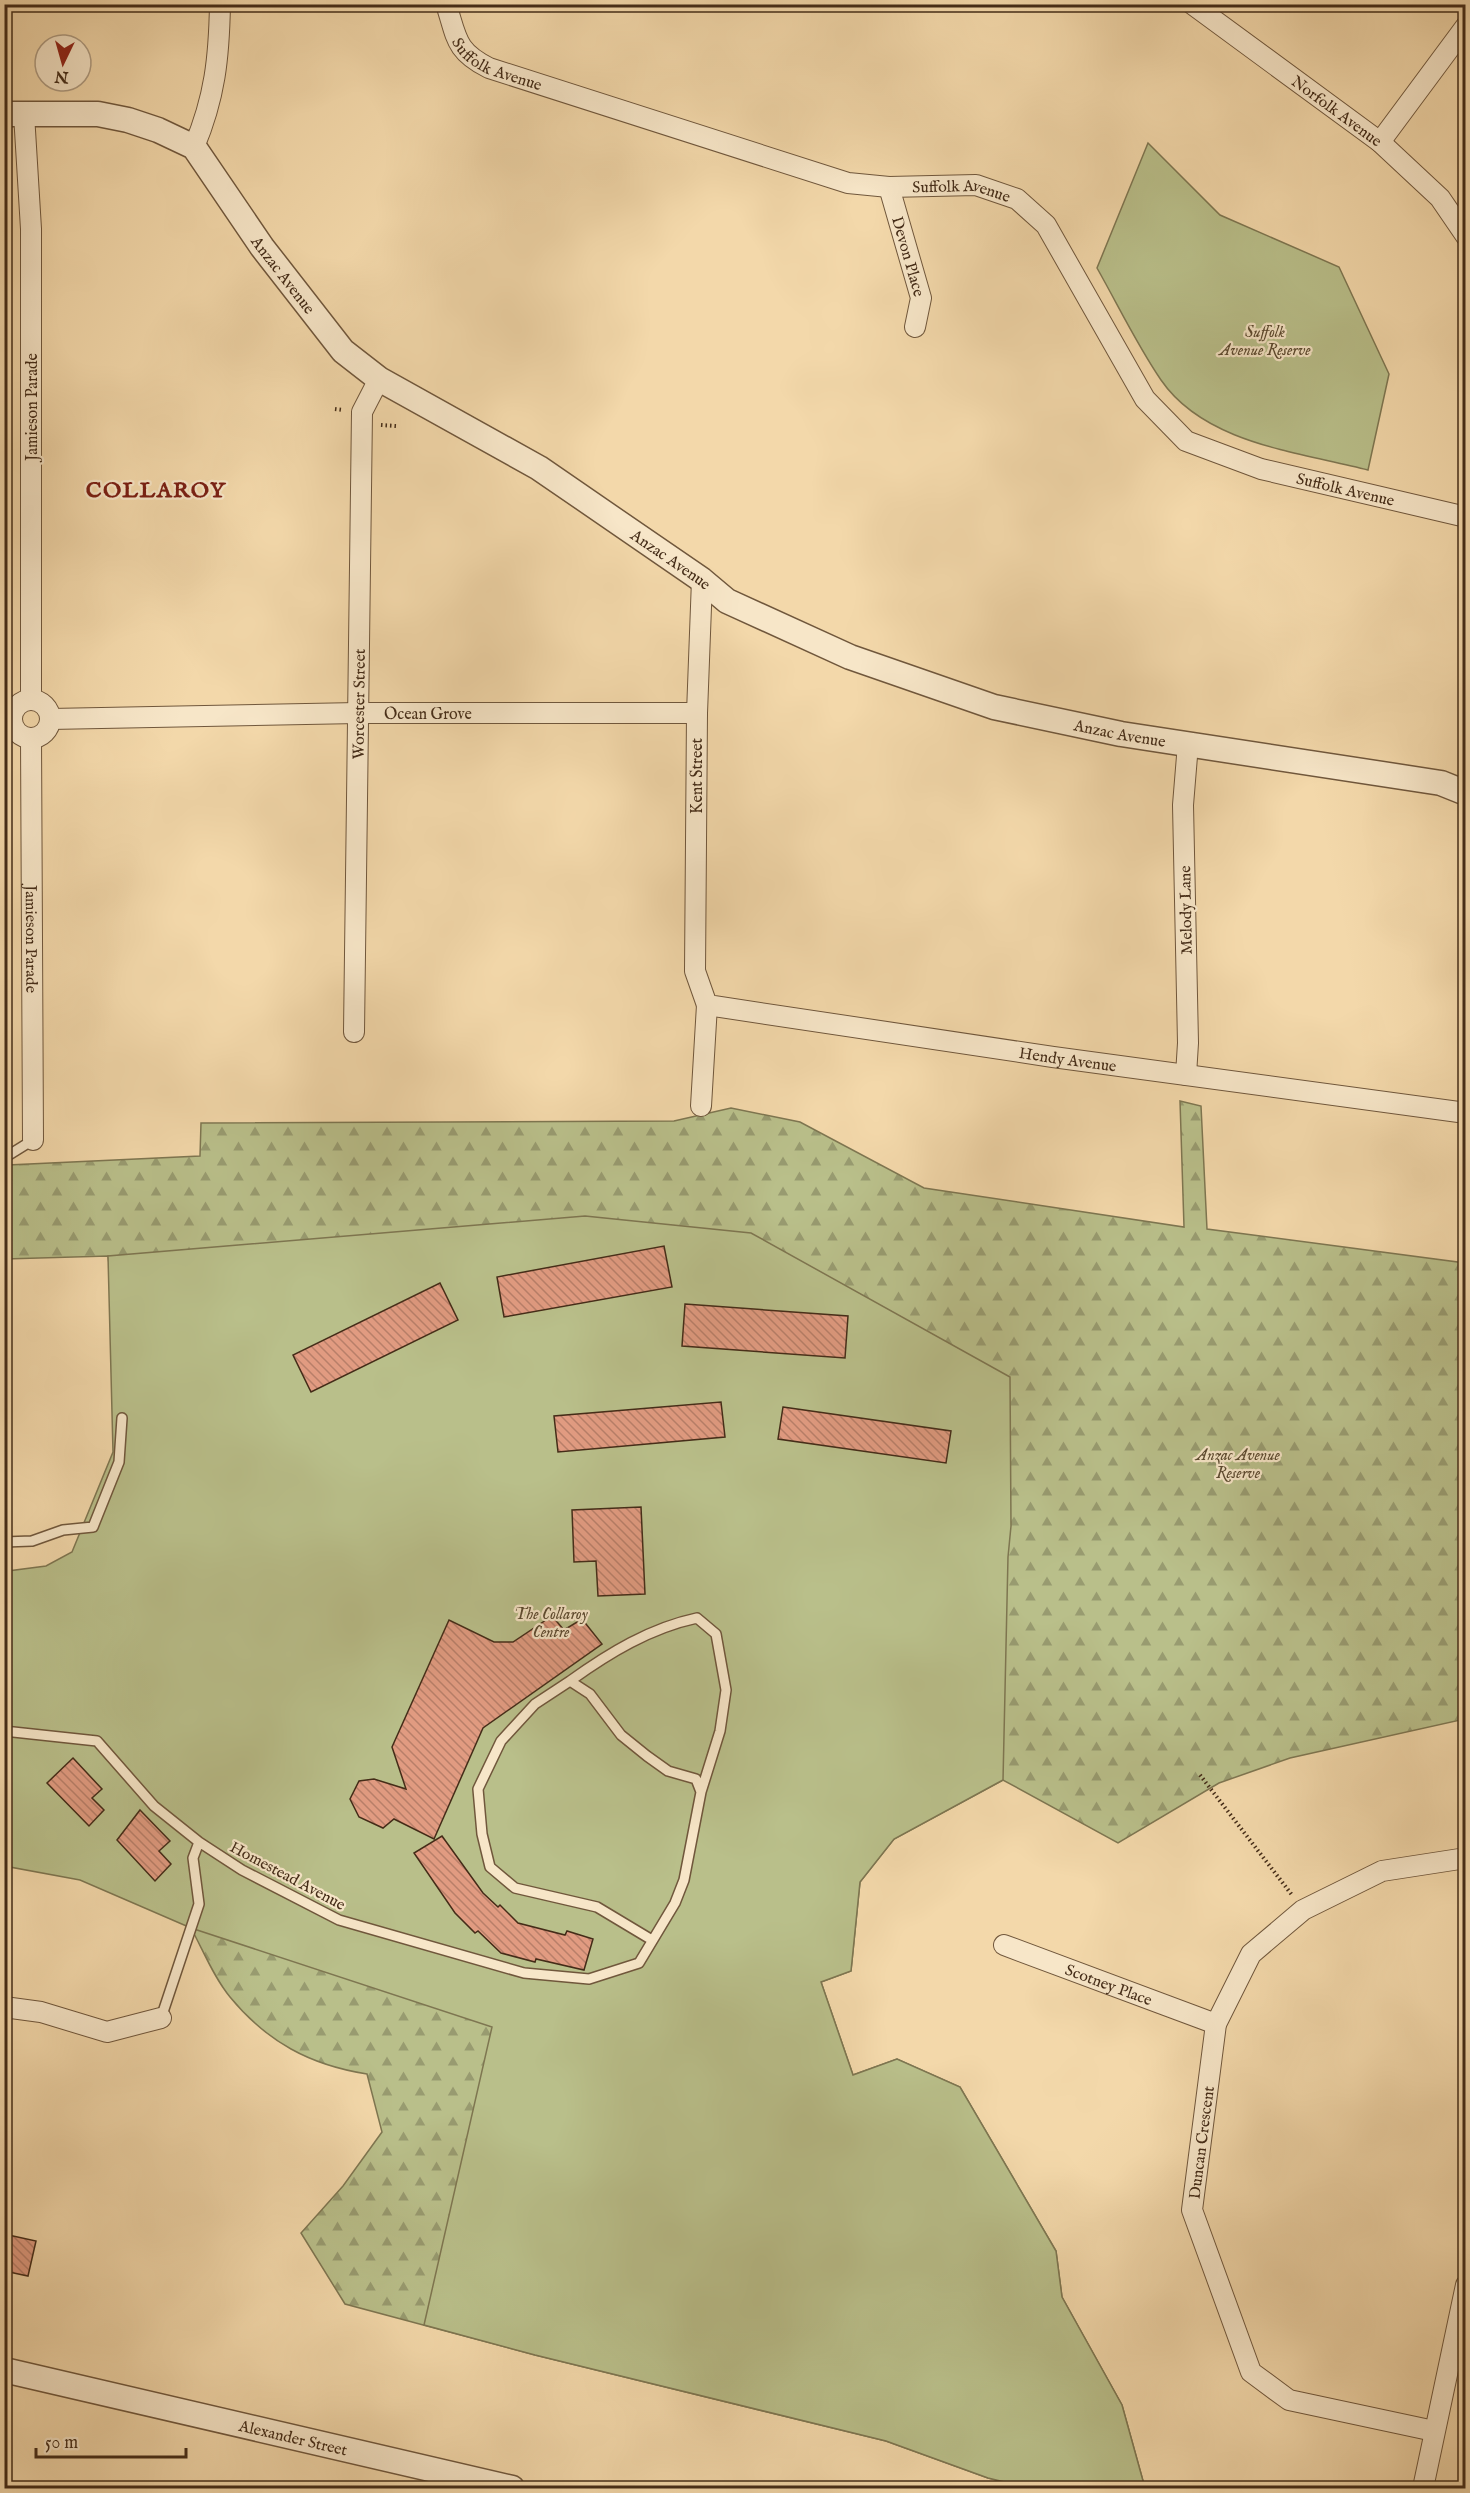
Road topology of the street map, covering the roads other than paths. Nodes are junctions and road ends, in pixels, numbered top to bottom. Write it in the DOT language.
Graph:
graph roads {
  1 [pos="220,4"];
  2 [pos="446,4"];
  3 [pos="1192,4"];
  4 [pos="1466,26"];
  5 [pos="14,114"];
  6 [pos="1380,142"];
  7 [pos="194,147"];
  8 [pos="889,187"];
  9 [pos="1466,236"];
  10 [pos="915,327"];
  11 [pos="379,379"];
  12 [pos="1466,517"];
  13 [pos="702,580"];
  14 [pos="31,700"];
  15 [pos="358,713"];
  16 [pos="697,713"];
  17 [pos="8,719"];
  18 [pos="50,719"];
  19 [pos="31,738"];
  20 [pos="1188,744"];
  21 [pos="1466,793"];
  22 [pos="707,1005"];
  23 [pos="354,1032"];
  24 [pos="1186,1076"];
  25 [pos="702,1106"];
  26 [pos="1466,1113"];
  27 [pos="33,1140"];
  28 [pos="4,1158"];
  29 [pos="122,1418"];
  30 [pos="4,1542"];
  31 [pos="570,1681"];
  32 [pos="4,1731"];
  33 [pos="701,1792"];
  34 [pos="199,1842"];
  35 [pos="1466,1858"];
  36 [pos="652,1940"];
  37 [pos="1004,1945"];
  38 [pos="4,2007"];
  39 [pos="161,2018"];
  40 [pos="1216,2024"];
  41 [pos="1466,2284"];
  42 [pos="4,2370"];
  43 [pos="1434,2432"];
  44 [pos="512,2488"];
  45 [pos="1423,2488"];
  1 -- 7 [label="street"];
  2 -- 8 [label="street, Suffolk Avenue"];
  3 -- 6 [label="street, Norfolk Avenue"];
  4 -- 6 [label="street"];
  5 -- 7 [label="street"];
  5 -- 14 [label="street, Jamieson Parade"];
  6 -- 9 [label="street, Norfolk Avenue"];
  7 -- 11 [label="street, Anzac Avenue"];
  8 -- 10 [label="street, Devon Place"];
  8 -- 12 [label="street, Suffolk Avenue"];
  11 -- 13 [label="street, Anzac Avenue"];
  11 -- 15 [label="street, Worcester Street"];
  13 -- 16 [label="street, Kent Street"];
  13 -- 20 [label="street, Anzac Avenue"];
  14 -- 17 [label="street"];
  14 -- 18 [label="street"];
  15 -- 16 [label="street, Ocean Grove"];
  15 -- 18 [label="street, Ocean Grove"];
  15 -- 23 [label="street, Worcester Street"];
  16 -- 22 [label="street, Kent Street"];
  17 -- 19 [label="street"];
  18 -- 19 [label="street"];
  19 -- 27 [label="street, Jamieson Parade"];
  20 -- 21 [label="street, Anzac Avenue"];
  20 -- 24 [label="street, Melody Lane"];
  22 -- 24 [label="street, Hendy Avenue"];
  22 -- 25 [label="street"];
  24 -- 26 [label="street, Hendy Avenue"];
  27 -- 28 [label="lane"];
  29 -- 30 [label="lane"];
  31 -- 33 [label="lane"];
  31 -- 33 [label="lane, Homestead Avenue"];
  31 -- 36 [label="lane"];
  32 -- 34 [label="lane, Homestead Avenue"];
  33 -- 36 [label="lane, Homestead Avenue"];
  34 -- 36 [label="lane, Homestead Avenue"];
  34 -- 39 [label="lane"];
  35 -- 40 [label="street, Duncan Crescent"];
  37 -- 40 [label="street, Scotney Place"];
  38 -- 39 [label="street"];
  40 -- 43 [label="street, Duncan Crescent"];
  41 -- 43 [label="street"];
  42 -- 44 [label="street, Alexander Street"];
  43 -- 45 [label="street"];
}
